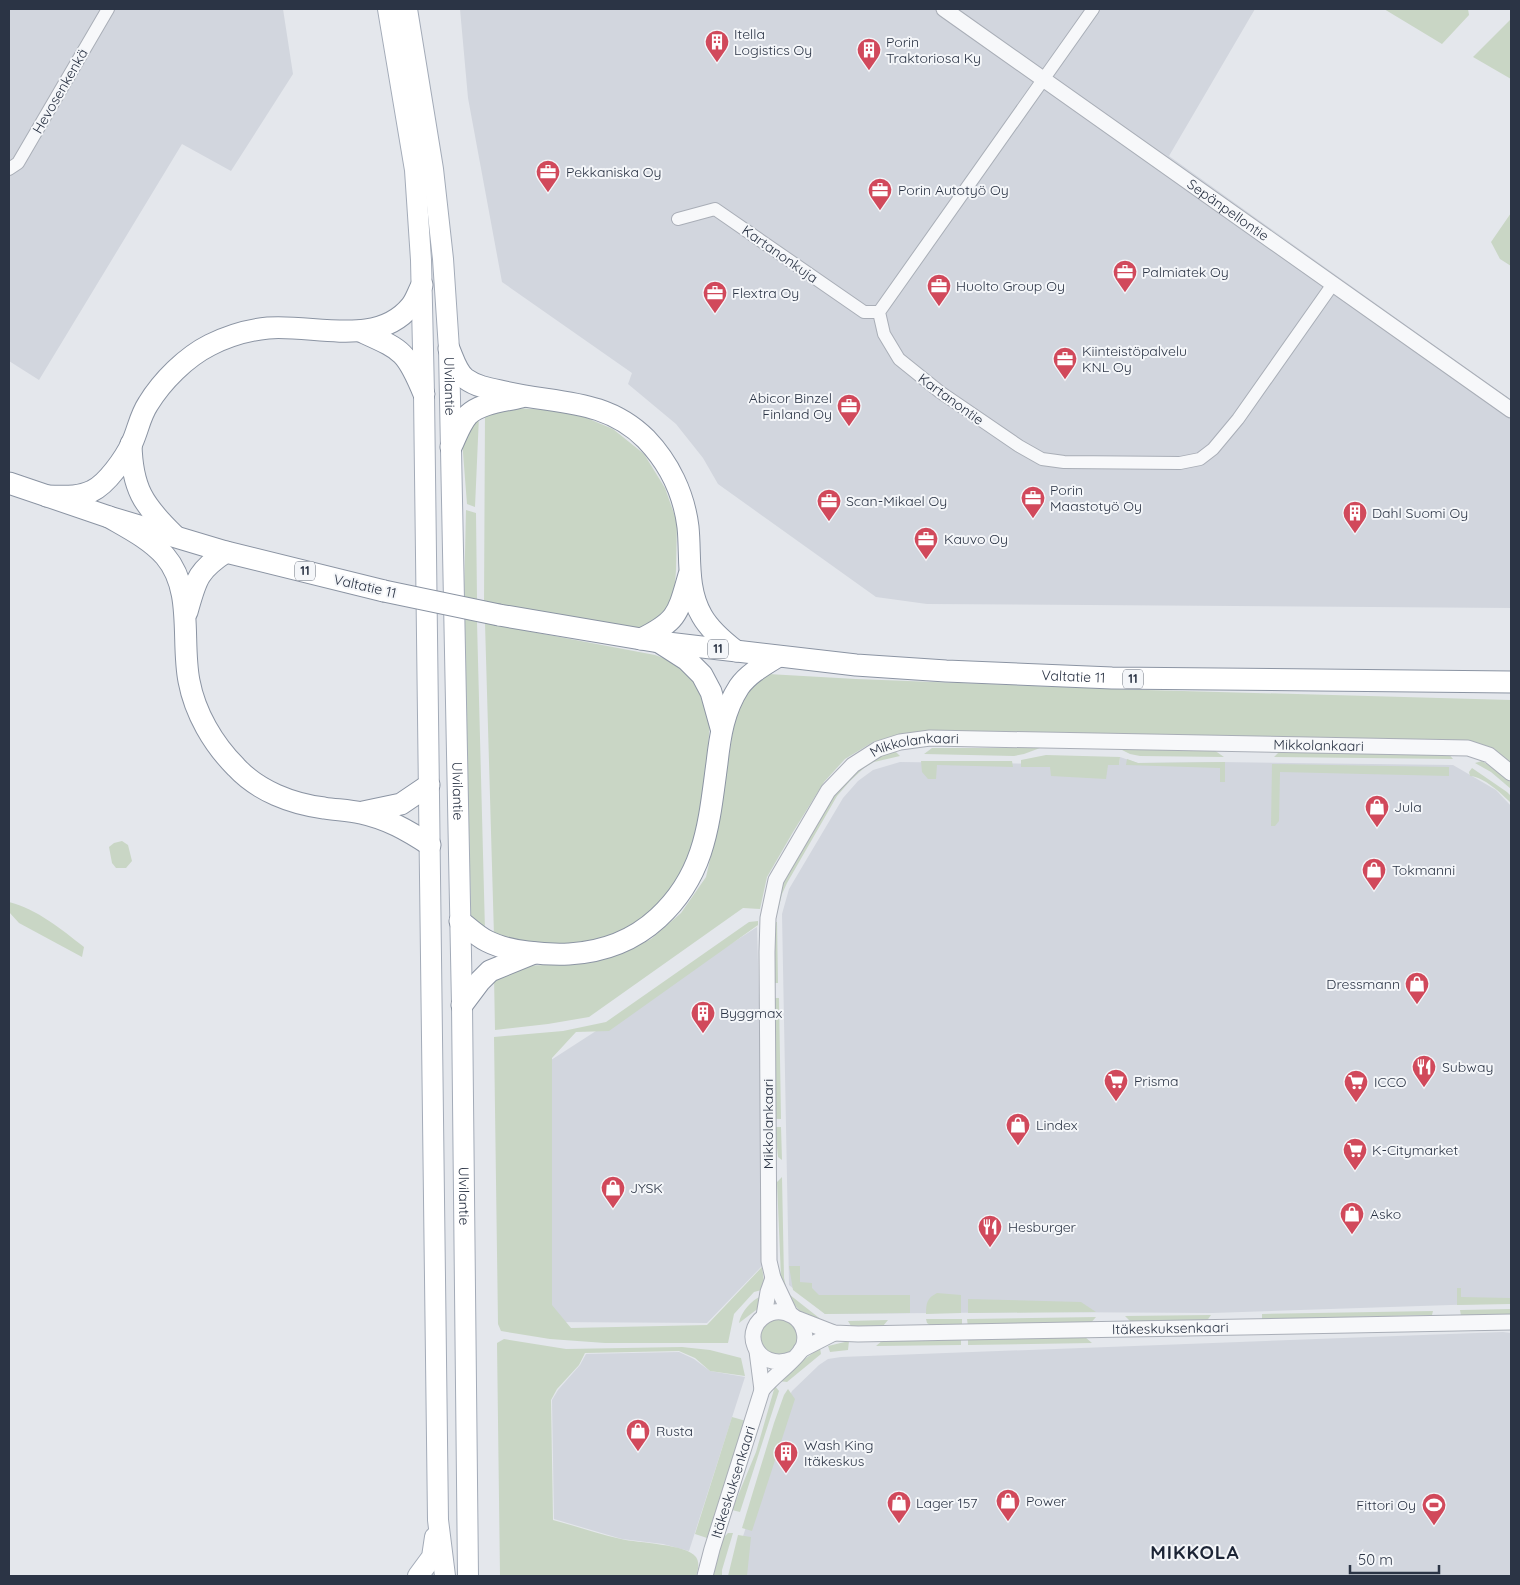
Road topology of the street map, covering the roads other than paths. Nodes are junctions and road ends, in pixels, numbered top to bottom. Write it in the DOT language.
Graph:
graph roads {
  1 [pos="108,9"];
  2 [pos="388,9"];
  3 [pos="407,9"];
  4 [pos="944,9"];
  5 [pos="1093,9"];
  6 [pos="1044,80"];
  7 [pos="9,170"];
  8 [pos="678,219"];
  9 [pos="1333,284"];
  10 [pos="422,286"];
  11 [pos="880,312"];
  12 [pos="360,331"];
  13 [pos="449,349"];
  14 [pos="424,394"];
  15 [pos="523,396"];
  16 [pos="1511,410"];
  17 [pos="131,444"];
  18 [pos="451,447"];
  19 [pos="9,483"];
  20 [pos="47,496"];
  21 [pos="109,517"];
  22 [pos="176,537"];
  23 [pos="226,552"];
  24 [pos="690,574"];
  25 [pos="186,616"];
  26 [pos="650,641"];
  27 [pos="736,651"];
  28 [pos="777,656"];
  29 [pos="1506,683"];
  30 [pos="721,728"];
  31 [pos="1511,773"];
  32 [pos="429,785"];
  33 [pos="360,813"];
  34 [pos="430,845"];
  35 [pos="460,921"];
  36 [pos="534,953"];
  37 [pos="462,1005"];
  38 [pos="773,1278"];
  39 [pos="764,1316"];
  40 [pos="794,1317"];
  41 [pos="1509,1323"];
  42 [pos="834,1333"];
  43 [pos="757,1351"];
  44 [pos="797,1354"];
  45 [pos="762,1390"];
  46 [pos="438,1520"];
  47 [pos="466,1553"];
  48 [pos="418,1576"];
  49 [pos="445,1576"];
  50 [pos="468,1576"];
  51 [pos="477,1576"];
  52 [pos="705,1576"];
  1 -- 7 [label="street, Hevosenkenkä"];
  2 -- 10 [label="main road, Ulvilantie"];
  3 -- 13 [label="main road, Ulvilantie"];
  4 -- 6 [label="street, Sepänpellontie"];
  5 -- 6 [label="street"];
  6 -- 9 [label="street, Sepänpellontie"];
  6 -- 11 [label="street"];
  8 -- 11 [label="street, Kartanonkuja"];
  9 -- 11 [label="street, Kartanontie"];
  9 -- 16 [label="street, Sepänpellontie"];
  10 -- 12 [label="highway"];
  10 -- 14 [label="main road, Ulvilantie"];
  12 -- 14 [label="highway"];
  12 -- 17 [label="highway"];
  13 -- 15 [label="highway"];
  13 -- 18 [label="main road, Ulvilantie"];
  14 -- 32 [label="main road, Ulvilantie"];
  15 -- 18 [label="highway"];
  15 -- 24 [label="highway"];
  17 -- 20 [label="highway"];
  17 -- 22 [label="highway"];
  18 -- 35 [label="main road, Ulvilantie"];
  19 -- 20 [label="highway, Valtatie 11 / 11"];
  20 -- 21 [label="highway, Valtatie 11 / 11"];
  21 -- 22 [label="highway, Valtatie 11 / 11"];
  21 -- 25 [label="highway"];
  22 -- 23 [label="highway, Valtatie 11 / 11"];
  23 -- 25 [label="highway"];
  23 -- 26 [label="highway, Valtatie 11 / 11, bridge"];
  24 -- 26 [label="highway"];
  24 -- 27 [label="highway"];
  25 -- 33 [label="highway"];
  26 -- 27 [label="highway, Valtatie 11 / 11"];
  26 -- 30 [label="highway"];
  27 -- 28 [label="highway, Valtatie 11 / 11"];
  28 -- 29 [label="highway, Valtatie 11 / 11"];
  28 -- 30 [label="highway"];
  30 -- 36 [label="highway"];
  31 -- 38 [label="street, Mikkolankaari"];
  32 -- 33 [label="highway"];
  32 -- 34 [label="main road, Ulvilantie"];
  33 -- 34 [label="highway"];
  34 -- 46 [label="main road, Ulvilantie"];
  35 -- 36 [label="highway"];
  35 -- 37 [label="main road, Ulvilantie"];
  36 -- 37 [label="highway"];
  37 -- 47 [label="main road, Ulvilantie"];
  38 -- 39 [label="street, Mikkolankaari"];
  38 -- 40 [label="street, Mikkolankaari"];
  39 -- 40 [label="street"];
  39 -- 43 [label="street"];
  40 -- 42 [label="street, Itäkeskuksenkaari"];
  40 -- 44 [label="street"];
  41 -- 42 [label="street, Itäkeskuksenkaari"];
  42 -- 44 [label="street, Itäkeskuksenkaari"];
  43 -- 44 [label="street"];
  43 -- 45 [label="street, Itäkeskuksenkaari"];
  44 -- 45 [label="street, Itäkeskuksenkaari"];
  45 -- 52 [label="street, Itäkeskuksenkaari"];
  46 -- 48 [label="main road"];
  46 -- 49 [label="main road, Ulvilantie"];
  47 -- 50 [label="main road, Ulvilantie"];
  47 -- 51 [label="main road"];
}
